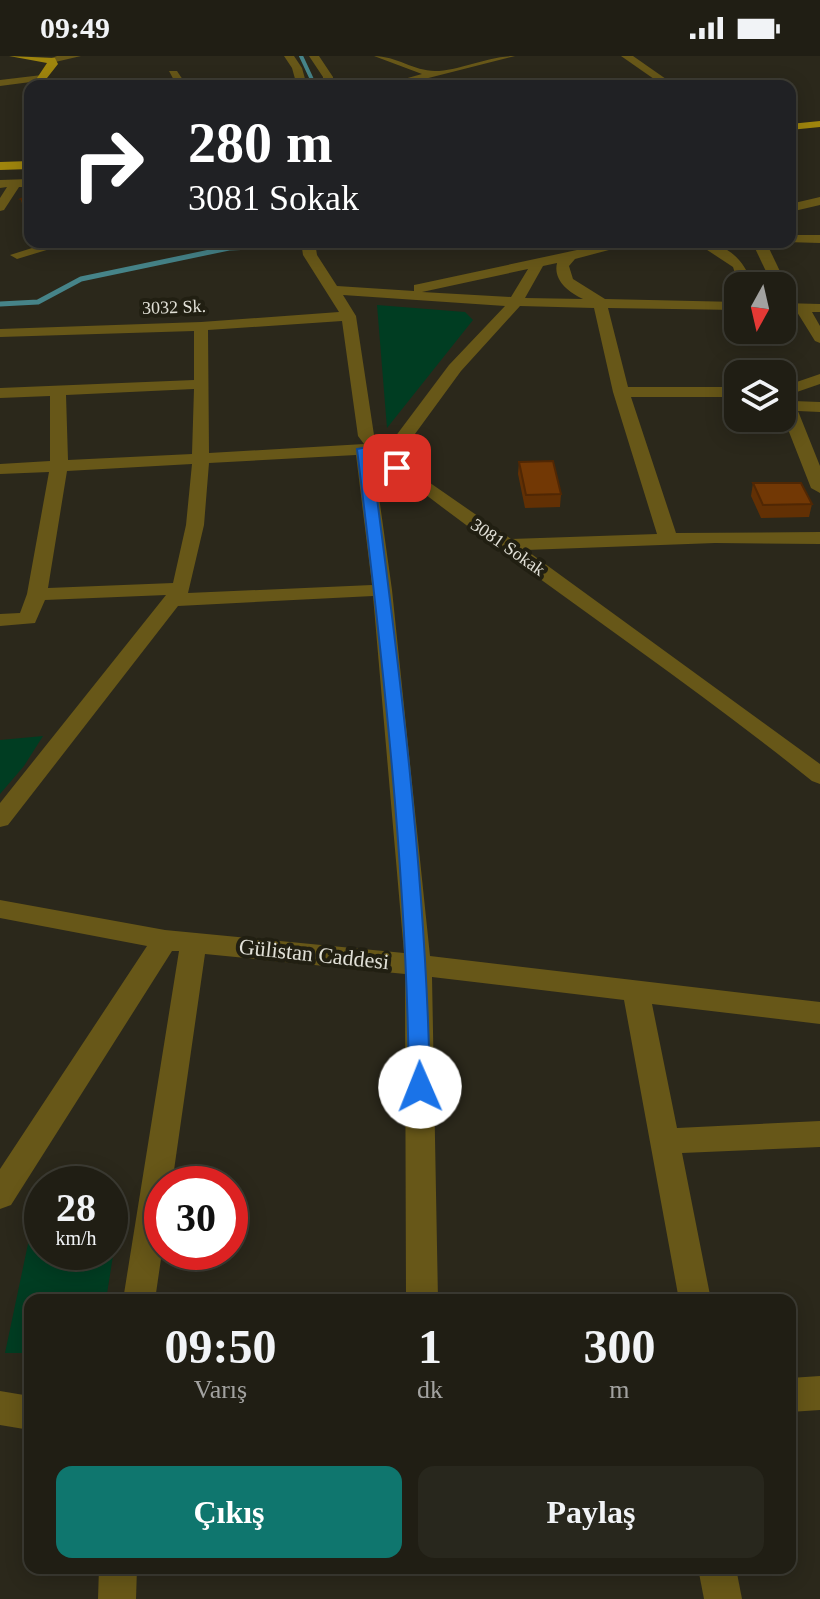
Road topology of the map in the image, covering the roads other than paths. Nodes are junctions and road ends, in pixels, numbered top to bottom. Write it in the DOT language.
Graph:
graph roads {
  1 [pos="14,56"];
  2 [pos="76,56"];
  3 [pos="289,56"];
  4 [pos="329,56"];
  5 [pos="379,56"];
  6 [pos="510,56"];
  7 [pos="626,56"];
  8 [pos="315,57"];
  9 [pos="51,60"];
  10 [pos="173,73"];
  11 [pos="433,74"];
  12 [pos="46,80"];
  13 [pos="178,80"];
  14 [pos="300,80"];
  15 [pos="328,80"];
  16 [pos="408,80"];
  17 [pos="662,80"];
  18 [pos="24,82"];
  19 [pos="0,83"];
  20 [pos="820,124"];
  21 [pos="796,126"];
  22 [pos="24,164"];
  23 [pos="0,165"];
  24 [pos="23,183"];
  25 [pos="0,184"];
  26 [pos="820,201"];
  27 [pos="805,204"];
  28 [pos="796,206"];
  29 [pos="0,207"];
  30 [pos="820,211"];
  31 [pos="796,239"];
  32 [pos="820,239"];
  33 [pos="43,248"];
  34 [pos="309,248"];
  35 [pos="605,248"];
  36 [pos="712,248"];
  37 [pos="762,248"];
  38 [pos="17,255"];
  39 [pos="570,256"];
  40 [pos="538,263"];
  41 [pos="741,272"];
  42 [pos="773,272"];
  43 [pos="335,290"];
  44 [pos="389,294"];
  45 [pos="516,302"];
  46 [pos="600,304"];
  47 [pos="623,304"];
  48 [pos="724,306"];
  49 [pos="796,308"];
  50 [pos="820,308"];
  51 [pos="796,312"];
  52 [pos="349,316"];
  53 [pos="201,326"];
  54 [pos="0,333"];
  55 [pos="820,338"];
  56 [pos="820,379"];
  57 [pos="201,384"];
  58 [pos="58,392"];
  59 [pos="796,392"];
  60 [pos="0,393"];
  61 [pos="724,393"];
  62 [pos="624,399"];
  63 [pos="796,402"];
  64 [pos="724,405"];
  65 [pos="820,407"];
  66 [pos="796,429"];
  67 [pos="370,449"];
  68 [pos="201,458"];
  69 [pos="59,466"];
  70 [pos="0,469"];
  71 [pos="820,488"];
  72 [pos="668,538"];
  73 [pos="820,538"];
  74 [pos="508,545"];
  75 [pos="382,590"];
  76 [pos="37,594"];
  77 [pos="178,594"];
  78 [pos="0,620"];
  79 [pos="820,776"];
  80 [pos="0,819"];
  81 [pos="0,909"];
  82 [pos="180,941"];
  83 [pos="418,965"];
  84 [pos="636,991"];
  85 [pos="820,1013"];
  86 [pos="820,1134"];
  87 [pos="664,1141"];
  88 [pos="0,1195"];
  89 [pos="140,1294"];
  90 [pos="422,1294"];
  91 [pos="694,1294"];
  92 [pos="820,1393"];
  93 [pos="796,1395"];
  94 [pos="0,1408"];
  95 [pos="24,1412"];
  96 [pos="118,1574"];
  97 [pos="718,1574"];
  98 [pos="117,1599"];
  99 [pos="723,1599"];
  1 -- 9 [label="main road"];
  2 -- 9 [label="street"];
  3 -- 14 [label="street"];
  4 -- 8 [label="street"];
  5 -- 11 [label="street"];
  6 -- 11 [label="street"];
  7 -- 17 [label="street"];
  8 -- 15 [label="street"];
  9 -- 12 [label="main road"];
  10 -- 13 [label="street"];
  11 -- 16 [label="street"];
  18 -- 19 [label="street"];
  20 -- 21 [label="main road"];
  22 -- 23 [label="main road"];
  24 -- 25 [label="street"];
  24 -- 29 [label="street"];
  26 -- 27 [label="street"];
  27 -- 28 [label="street"];
  27 -- 30 [label="street"];
  31 -- 32 [label="street"];
  33 -- 38 [label="street"];
  34 -- 43 [label="street, 3081 Sokak"];
  35 -- 39 [label="street"];
  36 -- 41 [label="street"];
  37 -- 42 [label="street"];
  39 -- 40 [label="street"];
  39 -- 47 [label="street"];
  40 -- 44 [label="street"];
  40 -- 45 [label="street"];
  43 -- 44 [label="street"];
  43 -- 52 [label="street, 3081 Sokak"];
  44 -- 45 [label="street"];
  45 -- 46 [label="street"];
  45 -- 67 [label="street"];
  46 -- 47 [label="street"];
  46 -- 62 [label="street"];
  47 -- 48 [label="street"];
  49 -- 50 [label="street"];
  51 -- 55 [label="street"];
  52 -- 53 [label="street, 3032 Sk."];
  52 -- 67 [label="street, 3081 Sokak"];
  53 -- 54 [label="street, 3032 Sk."];
  53 -- 57 [label="street"];
  56 -- 59 [label="street"];
  57 -- 58 [label="street"];
  57 -- 68 [label="street"];
  58 -- 60 [label="street"];
  58 -- 69 [label="street"];
  61 -- 62 [label="street"];
  62 -- 64 [label="street"];
  62 -- 72 [label="street"];
  63 -- 65 [label="street"];
  66 -- 71 [label="street"];
  67 -- 68 [label="street"];
  67 -- 74 [label="street, 3081 Sokak"];
  67 -- 75 [label="street"];
  68 -- 69 [label="street"];
  68 -- 77 [label="street"];
  69 -- 70 [label="street"];
  69 -- 76 [label="street"];
  72 -- 73 [label="street"];
  72 -- 74 [label="street"];
  74 -- 79 [label="street, 3081 Sokak"];
  75 -- 77 [label="street"];
  75 -- 83 [label="street"];
  76 -- 77 [label="street"];
  76 -- 78 [label="street"];
  77 -- 80 [label="street"];
  81 -- 82 [label="street, Gülistan Caddesi"];
  82 -- 83 [label="street, Gülistan Caddesi"];
  82 -- 88 [label="street"];
  82 -- 89 [label="street"];
  83 -- 84 [label="street, Gülistan Caddesi"];
  83 -- 90 [label="street"];
  84 -- 85 [label="street, Gülistan Caddesi"];
  84 -- 87 [label="street"];
  86 -- 87 [label="street"];
  87 -- 91 [label="street"];
  92 -- 93 [label="street"];
  94 -- 95 [label="street"];
  96 -- 98 [label="street"];
  97 -- 99 [label="street"];
}
